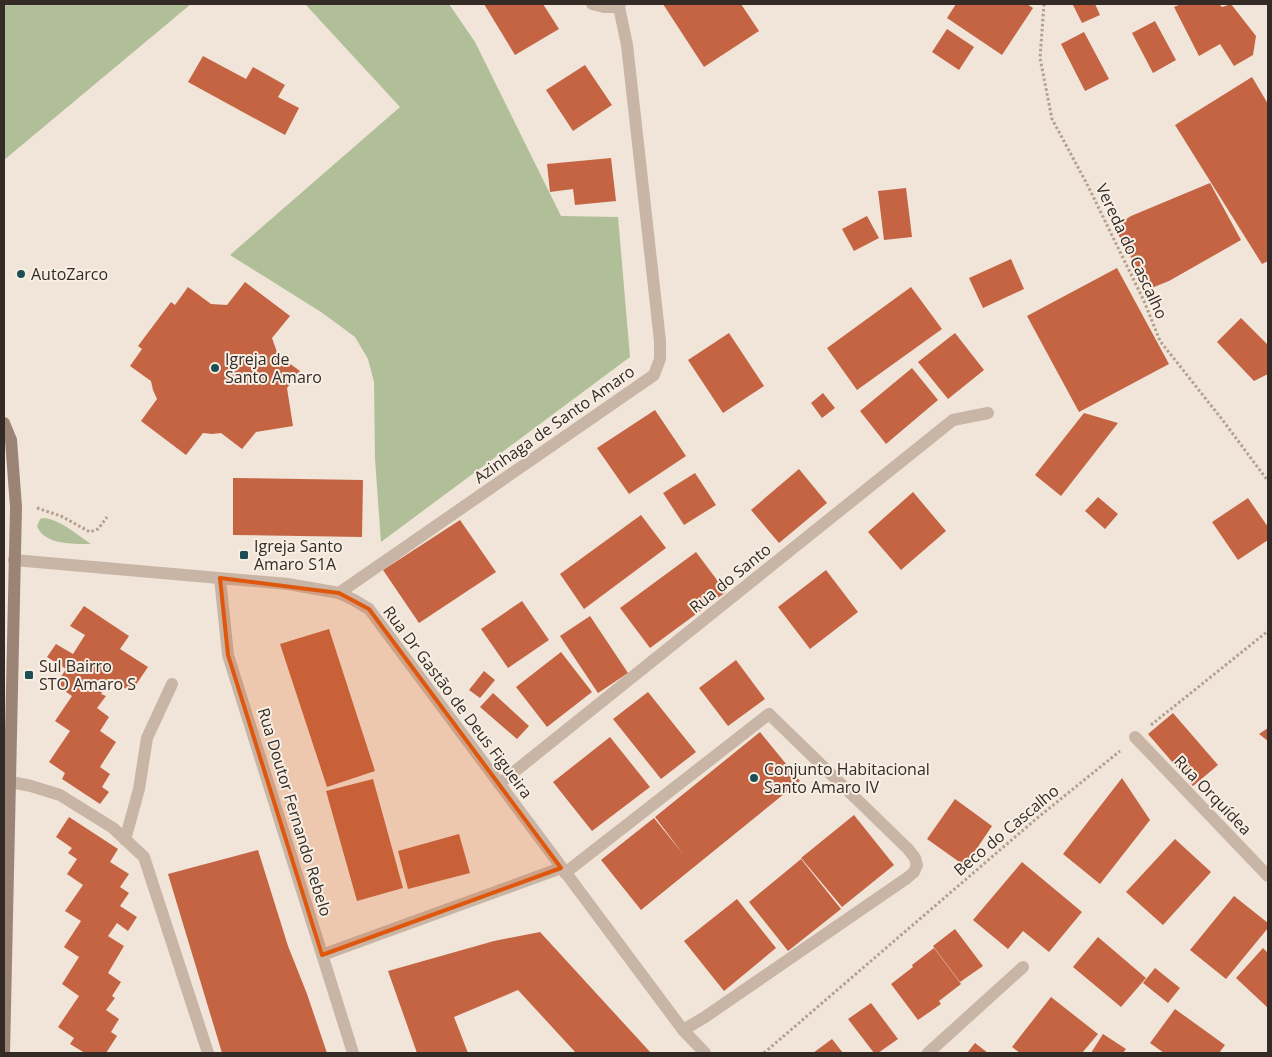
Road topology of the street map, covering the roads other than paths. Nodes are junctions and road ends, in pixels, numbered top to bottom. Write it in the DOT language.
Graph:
graph roads {
  1 [pos="592,4"];
  2 [pos="619,5"];
  3 [pos="988,413"];
  4 [pos="4,423"];
  5 [pos="14,560"];
  6 [pos="220,578"];
  7 [pos="339,593"];
  8 [pos="172,684"];
  9 [pos="1135,737"];
  10 [pos="11,782"];
  11 [pos="499,784"];
  12 [pos="125,840"];
  13 [pos="563,871"];
  14 [pos="1268,876"];
  15 [pos="322,955"];
  16 [pos="1023,968"];
  17 [pos="683,1030"];
  18 [pos="4,1053"];
  19 [pos="208,1053"];
  20 [pos="353,1053"];
  21 [pos="705,1053"];
  22 [pos="928,1053"];
  1 -- 2 [label="street, Azinhaga de Santo Amaro"];
  2 -- 7 [label="street, Azinhaga de Santo Amaro"];
  3 -- 11 [label="street, Rua do Santo"];
  4 -- 5 [label="street"];
  5 -- 6 [label="street, Rua Dr Gastão de Deus Figueira"];
  5 -- 10 [label="street"];
  6 -- 7 [label="street, Rua Dr Gastão de Deus Figueira"];
  6 -- 15 [label="street, Rua Doutor Fernando Rebelo"];
  7 -- 11 [label="street, Rua Dr Gastão de Deus Figueira"];
  8 -- 12 [label="street"];
  9 -- 14 [label="street, Rua Orquídea"];
  10 -- 12 [label="street"];
  10 -- 18 [label="street"];
  11 -- 13 [label="street, Rua Dr Gastão de Deus Figueira"];
  12 -- 19 [label="street"];
  13 -- 15 [label="street"];
  13 -- 17 [label="street, Rua Dr Gastão de Deus Figueira"];
  13 -- 17 [label="street"];
  15 -- 20 [label="street, Rua Doutor Fernando Rebelo"];
  16 -- 22 [label="street"];
  17 -- 21 [label="street, Rua Dr Gastão de Deus Figueira"];
}
